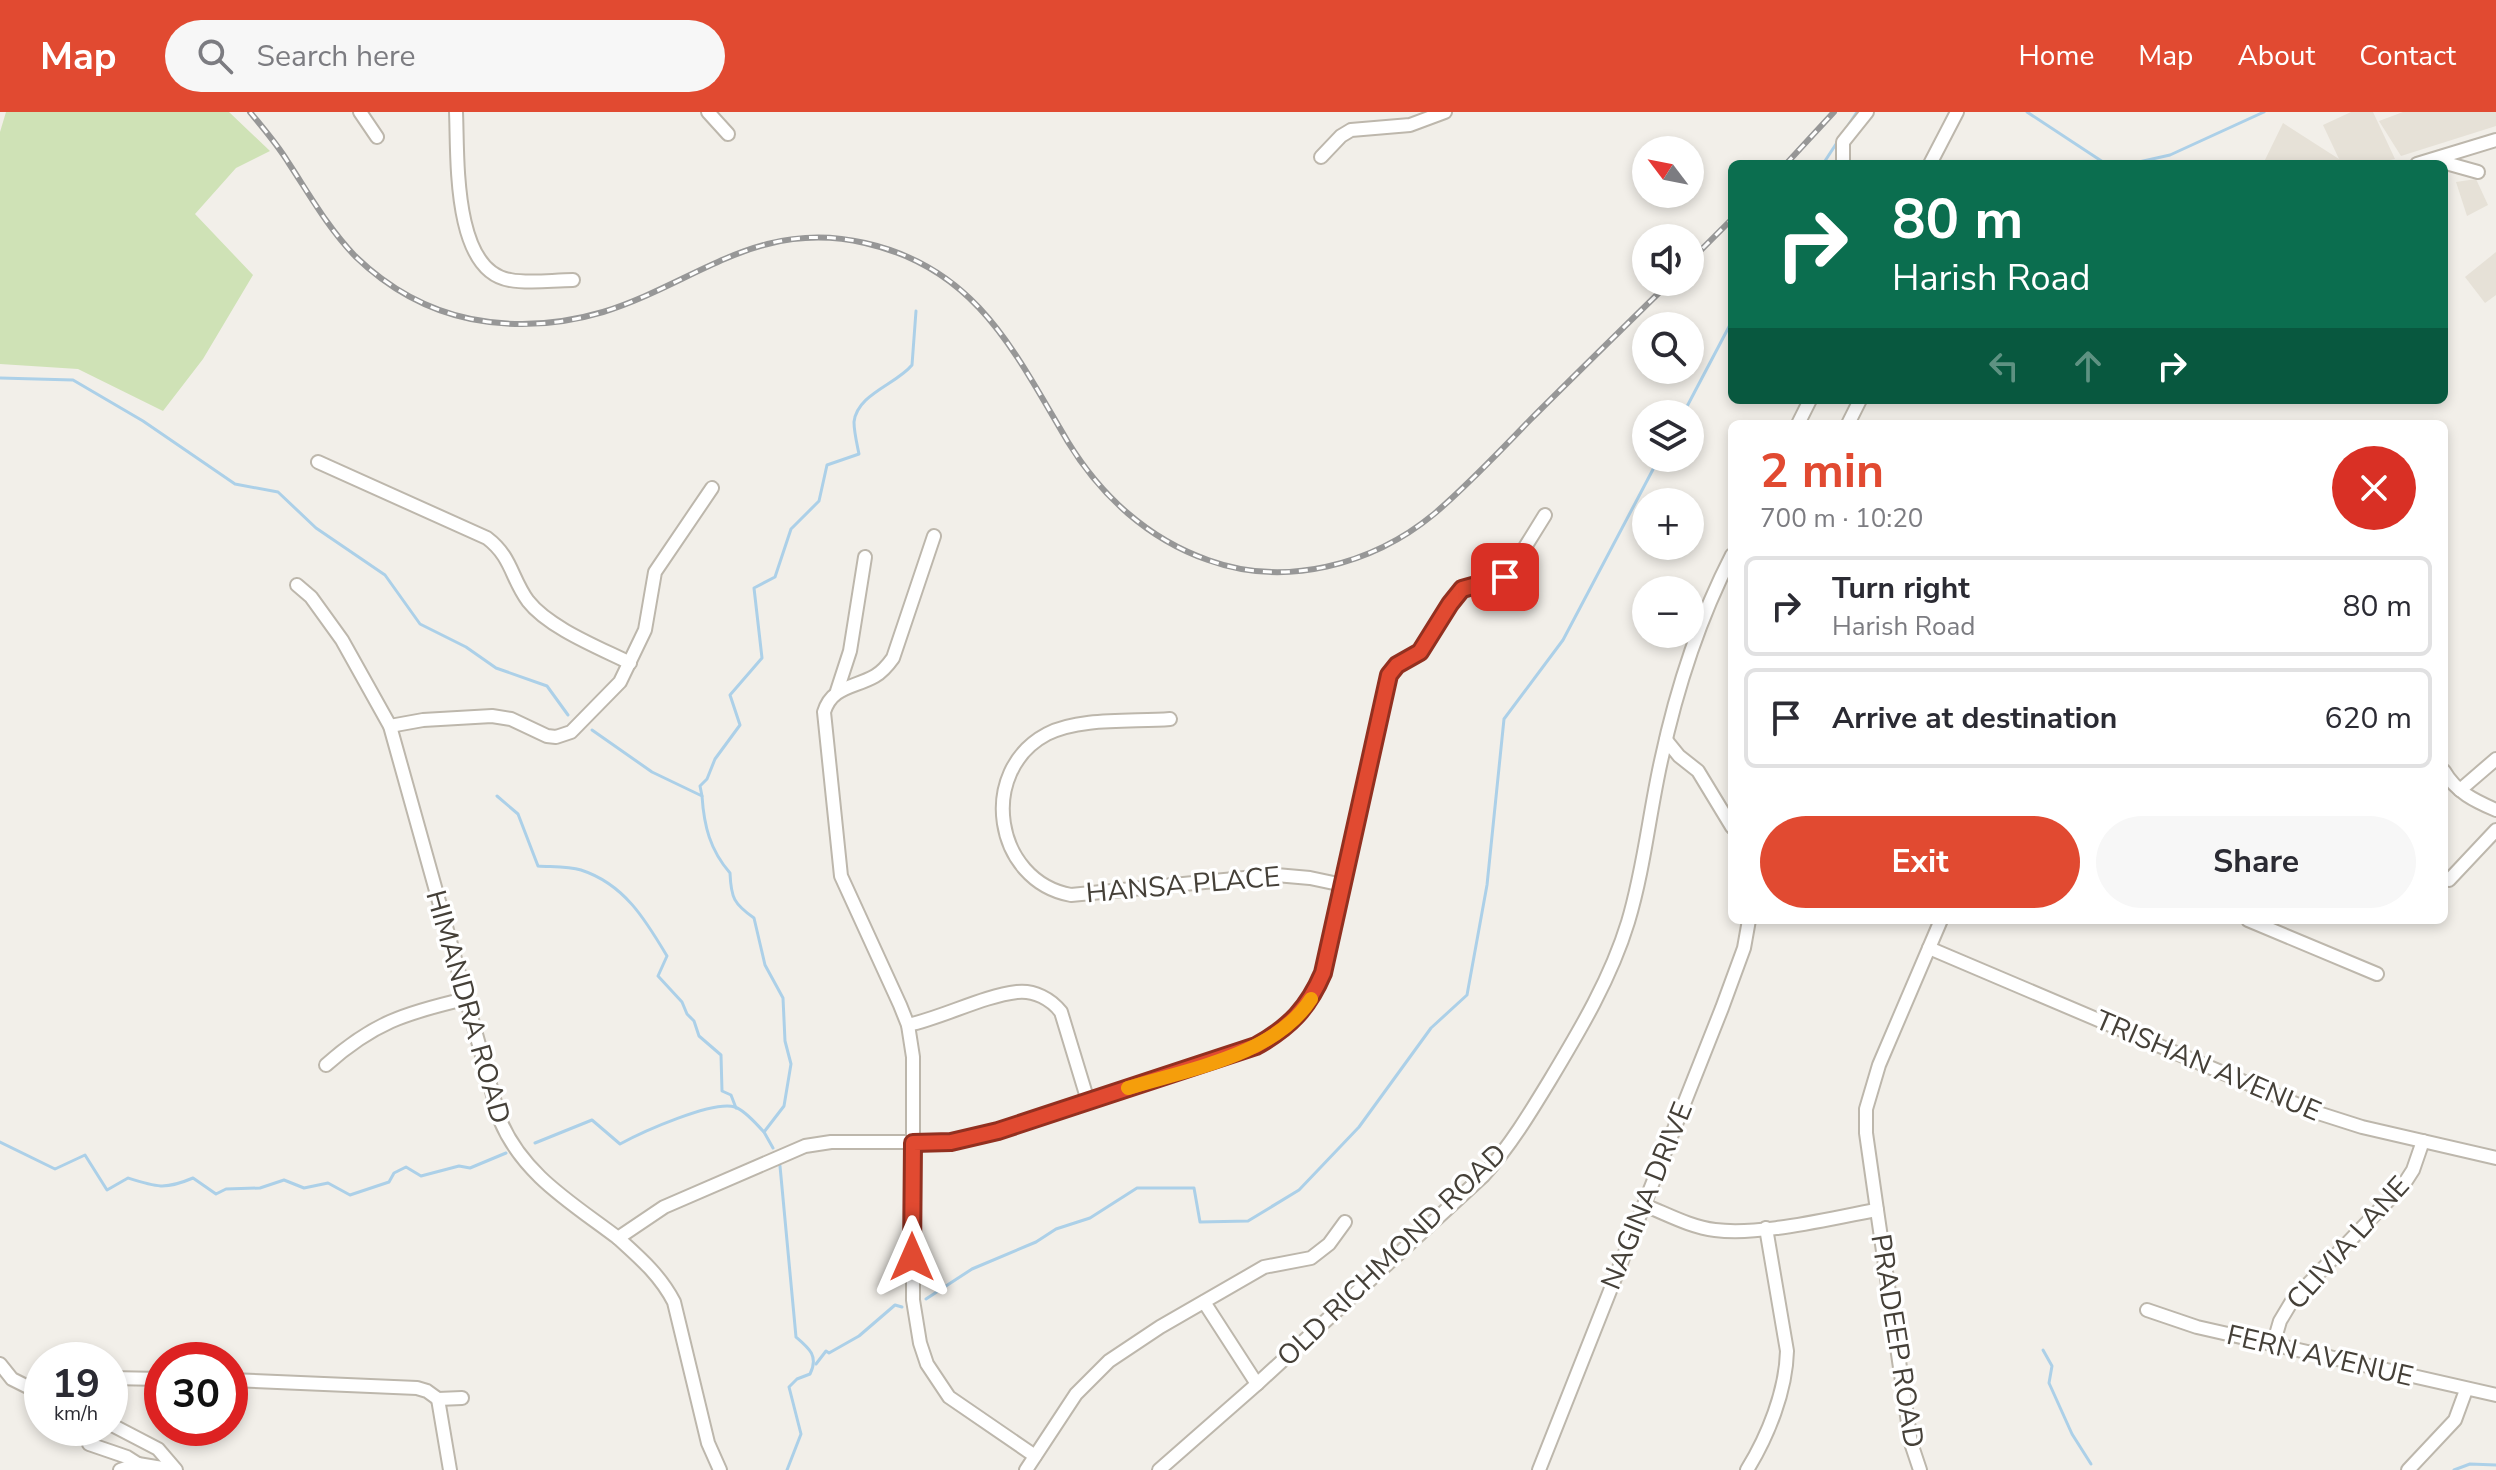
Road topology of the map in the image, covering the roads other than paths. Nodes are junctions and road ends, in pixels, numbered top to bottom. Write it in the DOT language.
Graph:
graph roads {
  1 [pos="360,112"];
  2 [pos="456,112"];
  3 [pos="708,112"];
  4 [pos="1445,112"];
  5 [pos="1867,112"];
  6 [pos="1957,112"];
  7 [pos="728,134"];
  8 [pos="377,137"];
  9 [pos="2496,140"];
  10 [pos="1321,157"];
  11 [pos="1843,160"];
  12 [pos="1932,160"];
  13 [pos="2432,160"];
  14 [pos="2448,164"];
  15 [pos="2478,172"];
  16 [pos="573,280"];
  17 [pos="318,462"];
  18 [pos="712,488"];
  19 [pos="1545,515"];
  20 [pos="934,536"];
  21 [pos="865,557"];
  22 [pos="1728,565"];
  23 [pos="297,585"];
  24 [pos="630,663"];
  25 [pos="837,691"];
  26 [pos="1170,719"];
  27 [pos="390,726"];
  28 [pos="1666,740"];
  29 [pos="2496,759"];
  30 [pos="2448,776"];
  31 [pos="2460,790"];
  32 [pos="2496,810"];
  33 [pos="1728,820"];
  34 [pos="2496,830"];
  35 [pos="2449,880"];
  36 [pos="1343,885"];
  37 [pos="1748,924"];
  38 [pos="1939,924"];
  39 [pos="2258,924"];
  40 [pos="1929,948"];
  41 [pos="2377,974"];
  42 [pos="465,999"];
  43 [pos="908,1025"];
  44 [pos="326,1065"];
  45 [pos="1088,1101"];
  46 [pos="2423,1141"];
  47 [pos="913,1143"];
  48 [pos="2496,1158"];
  49 [pos="1644,1205"];
  50 [pos="1877,1210"];
  51 [pos="1345,1222"];
  52 [pos="1766,1228"];
  53 [pos="618,1238"];
  54 [pos="1204,1302"];
  55 [pos="2147,1310"];
  56 [pos="2273,1345"];
  57 [pos="0,1364"];
  58 [pos="248,1381"];
  59 [pos="1257,1384"];
  60 [pos="24,1386"];
  61 [pos="2466,1390"];
  62 [pos="2496,1395"];
  63 [pos="462,1398"];
  64 [pos="438,1399"];
  65 [pos="128,1432"];
  66 [pos="95,1446"];
  67 [pos="1035,1456"];
  68 [pos="138,1464"];
  69 [pos="120,1470"];
  70 [pos="175,1470"];
  71 [pos="450,1470"];
  72 [pos="720,1470"];
  73 [pos="1026,1470"];
  74 [pos="1159,1470"];
  75 [pos="1539,1470"];
  76 [pos="1747,1470"];
  77 [pos="1920,1470"];
  78 [pos="2408,1470"];
  1 -- 8 [label="street"];
  2 -- 16 [label="street"];
  3 -- 7 [label="street"];
  4 -- 10 [label="street"];
  5 -- 11 [label="street"];
  6 -- 12 [label="street"];
  9 -- 13 [label="street"];
  14 -- 15 [label="street"];
  17 -- 24 [label="street"];
  18 -- 24 [label="street"];
  19 -- 36 [label="street"];
  20 -- 25 [label="street"];
  21 -- 25 [label="street"];
  22 -- 28 [label="street, OLD RICHMOND ROAD"];
  23 -- 27 [label="street, HIMANDRA ROAD"];
  24 -- 27 [label="street"];
  25 -- 43 [label="street"];
  26 -- 36 [label="street, HANSA PLACE"];
  27 -- 42 [label="street, HIMANDRA ROAD"];
  28 -- 33 [label="street"];
  28 -- 59 [label="street, OLD RICHMOND ROAD"];
  29 -- 31 [label="street"];
  30 -- 31 [label="street"];
  31 -- 32 [label="street"];
  34 -- 35 [label="street"];
  36 -- 45 [label="street"];
  37 -- 49 [label="street, NAGINA DRIVE"];
  38 -- 40 [label="street"];
  39 -- 41 [label="street"];
  40 -- 46 [label="street, TRISHAN AVENUE"];
  40 -- 50 [label="street"];
  42 -- 44 [label="street"];
  42 -- 53 [label="street, HIMANDRA ROAD"];
  43 -- 45 [label="street"];
  43 -- 47 [label="street"];
  45 -- 47 [label="street"];
  46 -- 48 [label="street, TRISHAN AVENUE"];
  46 -- 56 [label="street, CLIVIA LANE"];
  47 -- 53 [label="street"];
  47 -- 67 [label="street"];
  49 -- 52 [label="street, PRADEEP ROAD"];
  49 -- 75 [label="street, NAGINA DRIVE"];
  50 -- 52 [label="street, PRADEEP ROAD"];
  50 -- 77 [label="street, PRADEEP ROAD"];
  51 -- 54 [label="street"];
  52 -- 76 [label="street"];
  53 -- 72 [label="street, HIMANDRA ROAD"];
  54 -- 59 [label="street"];
  54 -- 67 [label="street"];
  55 -- 56 [label="street, FERN AVENUE"];
  56 -- 61 [label="street, FERN AVENUE"];
  57 -- 60 [label="street"];
  58 -- 64 [label="street"];
  59 -- 74 [label="street, OLD RICHMOND ROAD"];
  61 -- 62 [label="street, FERN AVENUE"];
  61 -- 78 [label="street"];
  63 -- 64 [label="street"];
  64 -- 71 [label="street"];
  65 -- 70 [label="street"];
  66 -- 68 [label="street"];
  67 -- 73 [label="street"];
  68 -- 69 [label="street"];
  68 -- 70 [label="street"];
}
